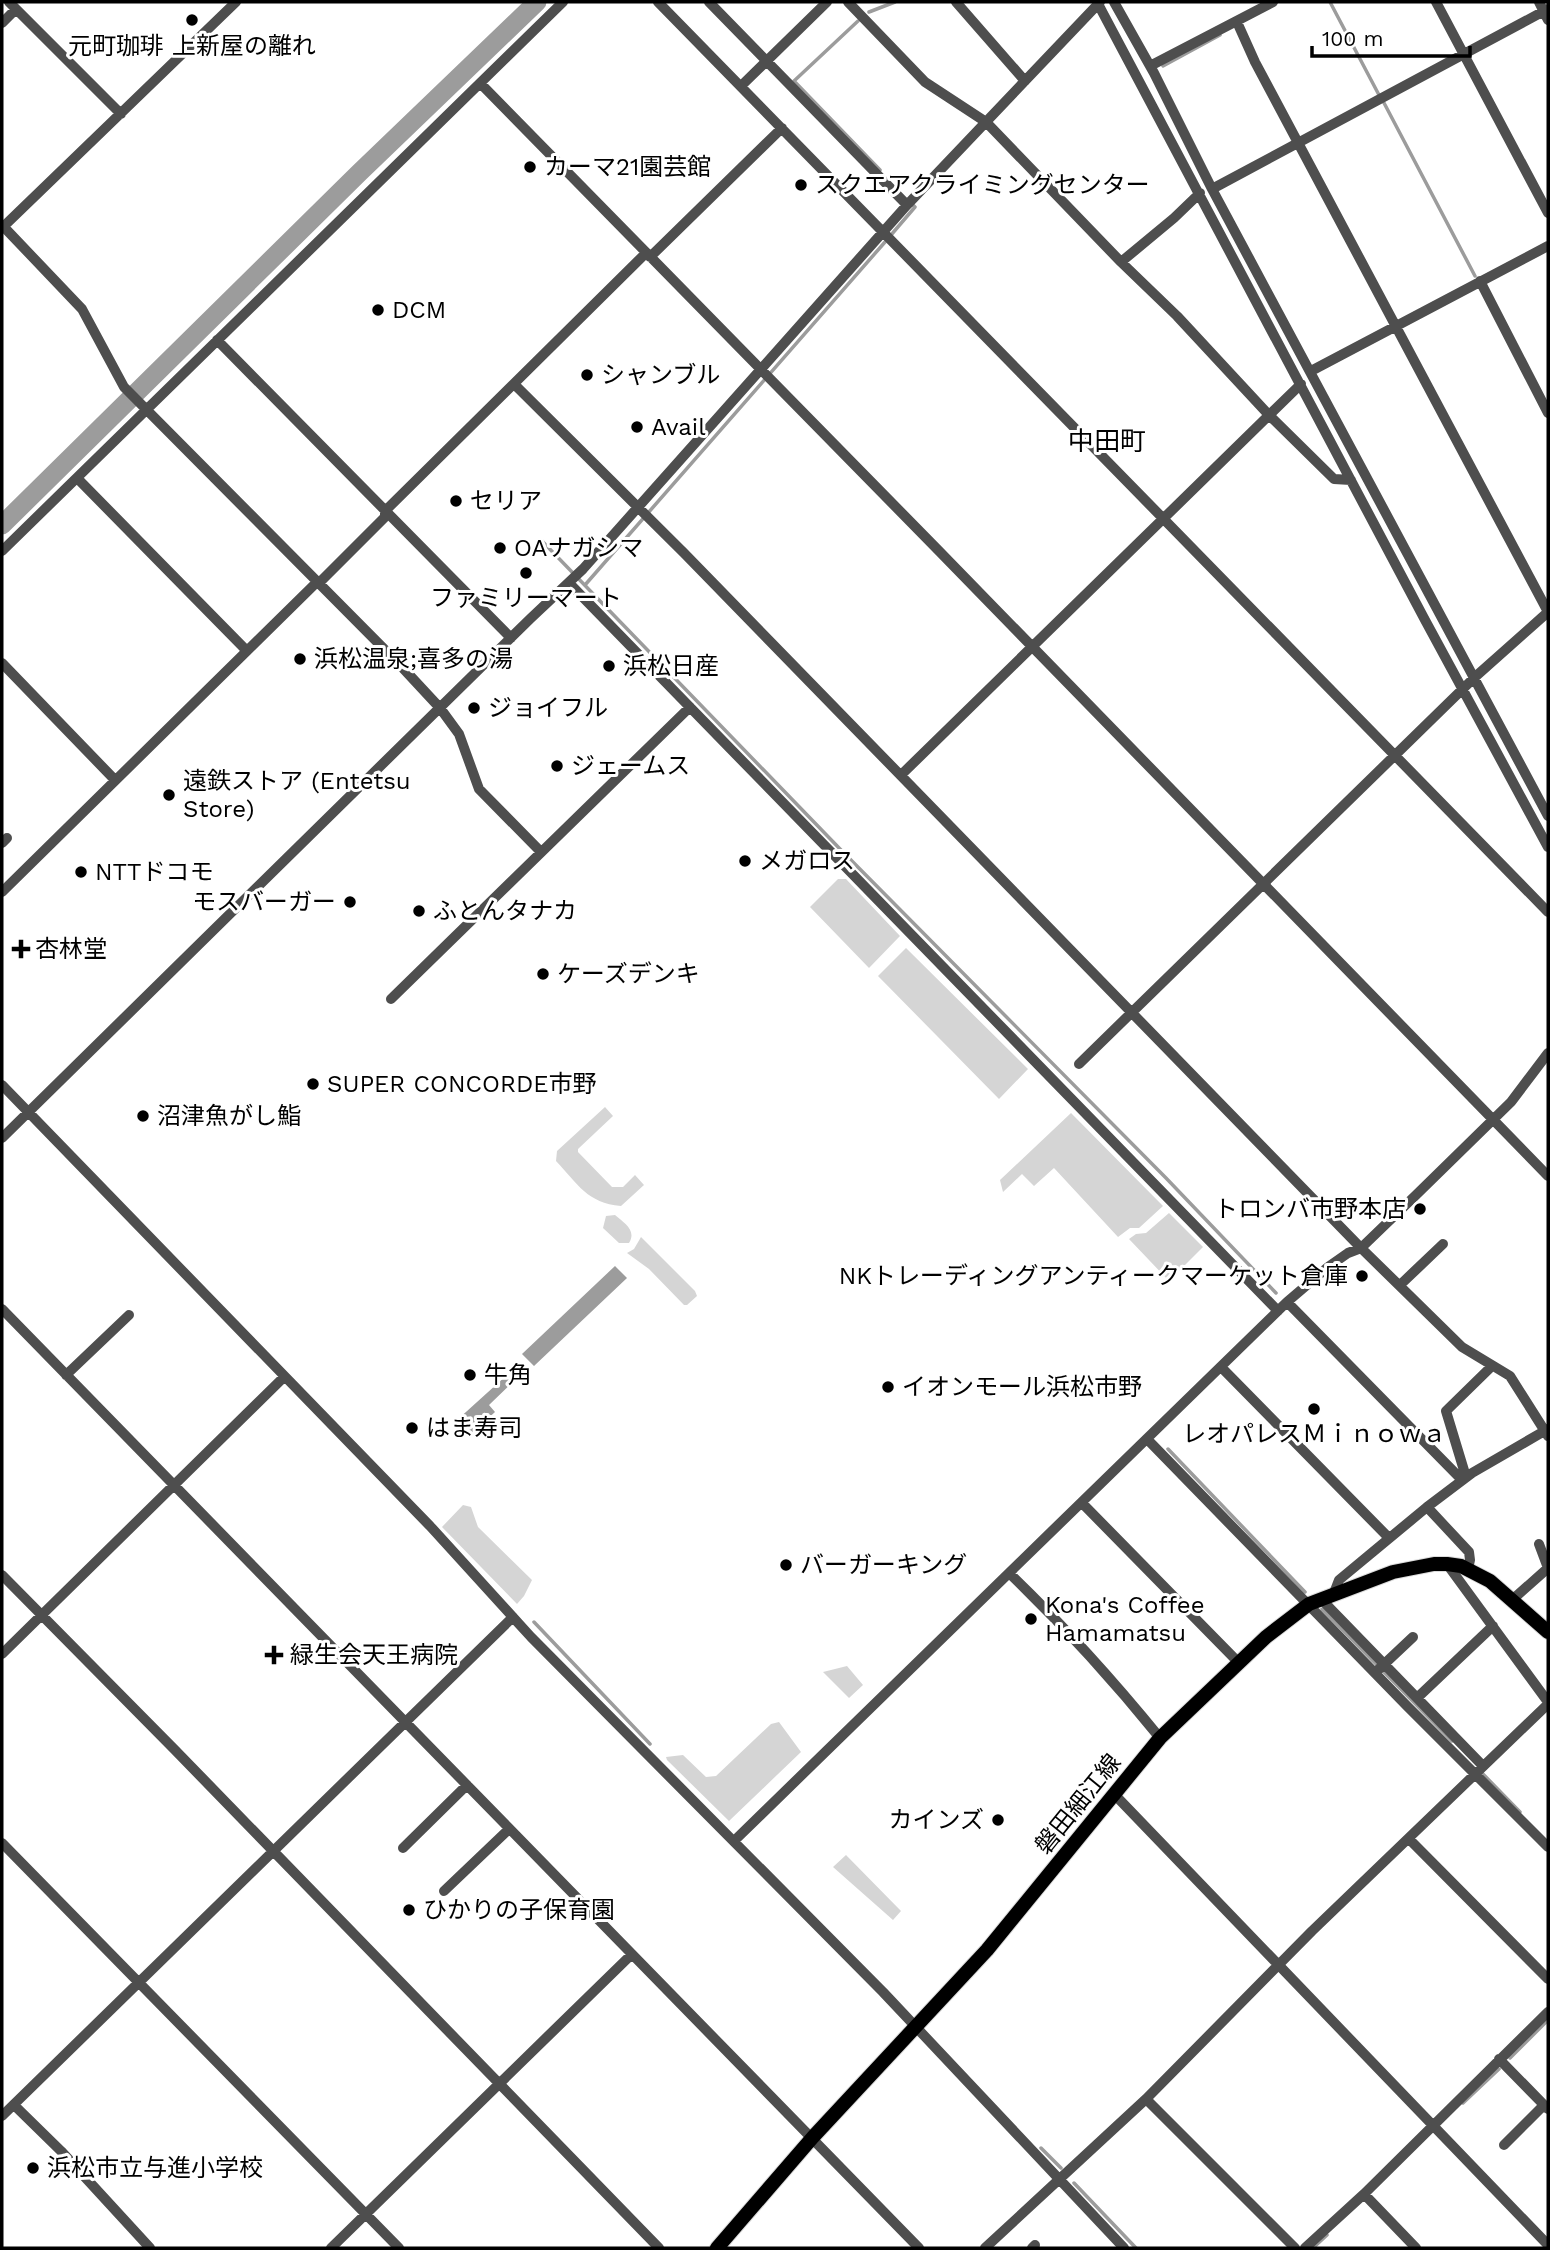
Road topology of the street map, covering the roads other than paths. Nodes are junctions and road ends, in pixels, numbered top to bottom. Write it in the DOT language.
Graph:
graph roads {
  1 [pos="236,2"];
  2 [pos="563,2"];
  3 [pos="658,2"];
  4 [pos="709,2"];
  5 [pos="827,2"];
  6 [pos="848,2"];
  7 [pos="957,2"];
  8 [pos="1114,2"];
  9 [pos="1273,2"];
  10 [pos="1436,2"];
  11 [pos="1098,3"];
  12 [pos="12,5"];
  13 [pos="1545,10"];
  14 [pos="1237,22"];
  15 [pos="2,23"];
  16 [pos="1464,54"];
  17 [pos="768,61"];
  18 [pos="1150,66"];
  19 [pos="1025,81"];
  20 [pos="480,83"];
  21 [pos="741,86"];
  22 [pos="121,114"];
  23 [pos="986,122"];
  24 [pos="782,128"];
  25 [pos="1299,143"];
  26 [pos="1206,191"];
  27 [pos="907,205"];
  28 [pos="1548,213"];
  29 [pos="2,226"];
  30 [pos="883,232"];
  31 [pos="1548,246"];
  32 [pos="648,255"];
  33 [pos="1121,262"];
  34 [pos="1480,281"];
  35 [pos="1396,326"];
  36 [pos="217,340"];
  37 [pos="762,370"];
  38 [pos="1311,371"];
  39 [pos="514,384"];
  40 [pos="1301,384"];
  41 [pos="146,410"];
  42 [pos="1548,413"];
  43 [pos="1269,415"];
  44 [pos="76,478"];
  45 [pos="1351,480"];
  46 [pos="637,507"];
  47 [pos="385,510"];
  48 [pos="1163,519"];
  49 [pos="2,551"];
  50 [pos="317,583"];
  51 [pos="570,583"];
  52 [pos="556,594"];
  53 [pos="579,594"];
  54 [pos="1548,612"];
  55 [pos="511,638"];
  56 [pos="1031,648"];
  57 [pos="247,650"];
  58 [pos="2,663"];
  59 [pos="1475,677"];
  60 [pos="1464,689"];
  61 [pos="690,707"];
  62 [pos="440,708"];
  63 [pos="1394,757"];
  64 [pos="901,775"];
  65 [pos="115,780"];
  66 [pos="1548,816"];
  67 [pos="1548,847"];
  68 [pos="541,852"];
  69 [pos="1264,885"];
  70 [pos="2,892"];
  71 [pos="1548,912"];
  72 [pos="391,999"];
  73 [pos="1131,1012"];
  74 [pos="1548,1053"];
  75 [pos="1079,1064"];
  76 [pos="2,1085"];
  77 [pos="28,1112"];
  78 [pos="1493,1120"];
  79 [pos="2,1138"];
  80 [pos="1548,1176"];
  81 [pos="1443,1244"];
  82 [pos="1361,1248"];
  83 [pos="1400,1285"];
  84 [pos="1283,1306"];
  85 [pos="2,1309"];
  86 [pos="128,1315"];
  87 [pos="1492,1366"];
  88 [pos="1221,1367"];
  89 [pos="66,1375"];
  90 [pos="284,1377"];
  91 [pos="1547,1432"];
  92 [pos="1147,1438"];
  93 [pos="1464,1479"];
  94 [pos="172,1486"];
  95 [pos="1082,1503"];
  96 [pos="1427,1507"];
  97 [pos="1389,1538"];
  98 [pos="1539,1544"];
  99 [pos="1447,1564"];
  100 [pos="1468,1569"];
  101 [pos="1010,1574"];
  102 [pos="2,1575"];
  103 [pos="1321,1599"];
  104 [pos="1512,1600"];
  105 [pos="41,1615"];
  106 [pos="513,1617"];
  107 [pos="1493,1626"];
  108 [pos="1548,1632"];
  109 [pos="1413,1637"];
  110 [pos="2,1654"];
  111 [pos="1239,1663"];
  112 [pos="1380,1668"];
  113 [pos="1417,1698"];
  114 [pos="1548,1703"];
  115 [pos="404,1723"];
  116 [pos="1160,1738"];
  117 [pos="1479,1770"];
  118 [pos="467,1785"];
  119 [pos="1115,1795"];
  120 [pos="509,1829"];
  121 [pos="1409,1839"];
  122 [pos="734,1841"];
  123 [pos="2,1843"];
  124 [pos="1548,1847"];
  125 [pos="403,1848"];
  126 [pos="272,1851"];
  127 [pos="444,1891"];
  128 [pos="631,1955"];
  129 [pos="1278,1966"];
  130 [pos="1548,1979"];
  131 [pos="138,1982"];
  132 [pos="1548,2012"];
  133 [pos="915,2026"];
  134 [pos="1499,2059"];
  135 [pos="499,2083"];
  136 [pos="1146,2099"];
  137 [pos="1546,2107"];
  138 [pos="6,2110"];
  139 [pos="1434,2126"];
  140 [pos="813,2137"];
  141 [pos="1504,2145"];
  142 [pos="1057,2179"];
  143 [pos="1364,2194"];
  144 [pos="366,2214"];
  145 [pos="1548,2245"];
  146 [pos="150,2248"];
  147 [pos="331,2248"];
  148 [pos="399,2248"];
  149 [pos="660,2248"];
  150 [pos="717,2248"];
  151 [pos="919,2248"];
  152 [pos="985,2248"];
  153 [pos="1124,2248"];
  154 [pos="1295,2248"];
  155 [pos="1305,2248"];
  156 [pos="1416,2248"];
  1 -- 22 [label="street"];
  2 -- 20 [label="street"];
  3 -- 21 [label="street"];
  4 -- 17 [label="street"];
  5 -- 17 [label="street"];
  6 -- 23 [label="street"];
  7 -- 19 [label="street"];
  8 -- 18 [label="street"];
  9 -- 14 [label="street"];
  10 -- 16 [label="street"];
  11 -- 19 [label="street"];
  11 -- 26 [label="street"];
  12 -- 15 [label="street"];
  12 -- 22 [label="street"];
  13 -- 16 [label="street"];
  14 -- 18 [label="street"];
  14 -- 25 [label="street"];
  16 -- 25 [label="street"];
  16 -- 28 [label="street"];
  17 -- 21 [label="street"];
  17 -- 27 [label="street"];
  18 -- 26 [label="street"];
  19 -- 23 [label="street"];
  20 -- 32 [label="street"];
  20 -- 36 [label="street"];
  21 -- 24 [label="street"];
  22 -- 29 [label="street"];
  23 -- 27 [label="street"];
  23 -- 33 [label="street"];
  24 -- 30 [label="street"];
  24 -- 32 [label="street"];
  25 -- 26 [label="street"];
  25 -- 35 [label="street"];
  26 -- 33 [label="street"];
  26 -- 38 [label="street"];
  26 -- 40 [label="street"];
  27 -- 30 [label="street"];
  29 -- 41 [label="street"];
  30 -- 37 [label="street"];
  30 -- 48 [label="street"];
  31 -- 34 [label="street"];
  32 -- 37 [label="street"];
  32 -- 39 [label="street"];
  33 -- 43 [label="street"];
  34 -- 35 [label="street"];
  34 -- 42 [label="street"];
  35 -- 38 [label="street"];
  35 -- 54 [label="street"];
  36 -- 41 [label="street"];
  36 -- 47 [label="street"];
  37 -- 46 [label="street"];
  37 -- 56 [label="street"];
  38 -- 59 [label="street"];
  39 -- 46 [label="street"];
  39 -- 47 [label="street"];
  40 -- 43 [label="street"];
  40 -- 45 [label="street"];
  41 -- 44 [label="street"];
  41 -- 50 [label="street"];
  43 -- 45 [label="street"];
  43 -- 48 [label="street"];
  44 -- 49 [label="street"];
  44 -- 57 [label="street"];
  45 -- 60 [label="street"];
  46 -- 51 [label="street"];
  46 -- 64 [label="street"];
  47 -- 50 [label="street"];
  47 -- 55 [label="street"];
  48 -- 56 [label="street"];
  48 -- 63 [label="street"];
  50 -- 57 [label="street"];
  50 -- 62 [label="street"];
  51 -- 52 [label="street"];
  51 -- 53 [label="street"];
  52 -- 53 [label="street"];
  52 -- 55 [label="street"];
  53 -- 61 [label="street"];
  54 -- 59 [label="street"];
  55 -- 62 [label="street"];
  56 -- 64 [label="street"];
  56 -- 69 [label="street"];
  57 -- 65 [label="street"];
  58 -- 65 [label="street"];
  59 -- 60 [label="street"];
  59 -- 66 [label="street"];
  60 -- 63 [label="street"];
  60 -- 67 [label="street"];
  61 -- 68 [label="street"];
  61 -- 84 [label="street"];
  62 -- 68 [label="street"];
  62 -- 77 [label="street"];
  63 -- 69 [label="street"];
  63 -- 71 [label="street"];
  64 -- 73 [label="street"];
  65 -- 70 [label="street"];
  68 -- 72 [label="street"];
  69 -- 73 [label="street"];
  69 -- 78 [label="street"];
  73 -- 75 [label="street"];
  73 -- 82 [label="street"];
  74 -- 78 [label="street"];
  76 -- 77 [label="street"];
  77 -- 79 [label="street"];
  77 -- 90 [label="street"];
  78 -- 80 [label="street"];
  78 -- 82 [label="street"];
  81 -- 83 [label="street"];
  82 -- 83 [label="street"];
  82 -- 84 [label="street"];
  83 -- 87 [label="street"];
  84 -- 88 [label="street"];
  84 -- 93 [label="street"];
  85 -- 89 [label="street"];
  86 -- 89 [label="street"];
  87 -- 91 [label="street"];
  87 -- 93 [label="street"];
  88 -- 92 [label="street"];
  88 -- 97 [label="street"];
  89 -- 94 [label="street"];
  90 -- 94 [label="street"];
  90 -- 106 [label="street"];
  91 -- 93 [label="street"];
  92 -- 95 [label="street"];
  92 -- 103 [label="street"];
  93 -- 96 [label="street"];
  94 -- 105 [label="street"];
  94 -- 115 [label="street"];
  95 -- 101 [label="street"];
  95 -- 111 [label="street"];
  96 -- 97 [label="street"];
  96 -- 100 [label="street"];
  97 -- 103 [label="street"];
  98 -- 104 [label="street"];
  99 -- 100 [label="main road, 磐田細江線"];
  99 -- 103 [label="main road, 磐田細江線"];
  99 -- 107 [label="street"];
  100 -- 104 [label="main road, 磐田細江線"];
  101 -- 116 [label="street"];
  101 -- 122 [label="street"];
  102 -- 105 [label="street"];
  103 -- 111 [label="main road, 磐田細江線"];
  103 -- 112 [label="street"];
  104 -- 108 [label="main road, 磐田細江線"];
  105 -- 110 [label="street"];
  105 -- 126 [label="street"];
  106 -- 115 [label="street"];
  106 -- 122 [label="street"];
  107 -- 113 [label="street"];
  107 -- 114 [label="street"];
  109 -- 112 [label="street"];
  111 -- 116 [label="main road, 磐田細江線"];
  112 -- 113 [label="street"];
  112 -- 117 [label="street"];
  113 -- 117 [label="street"];
  114 -- 117 [label="street"];
  115 -- 118 [label="street"];
  115 -- 126 [label="street"];
  116 -- 119 [label="main road, 磐田細江線"];
  117 -- 121 [label="street"];
  117 -- 124 [label="street"];
  118 -- 120 [label="street"];
  118 -- 125 [label="street"];
  119 -- 129 [label="street"];
  119 -- 133 [label="main road, 磐田細江線"];
  120 -- 127 [label="street"];
  120 -- 128 [label="street"];
  121 -- 129 [label="street"];
  121 -- 130 [label="street"];
  122 -- 133 [label="street"];
  123 -- 131 [label="street"];
  126 -- 131 [label="street"];
  126 -- 135 [label="street"];
  128 -- 135 [label="street"];
  128 -- 140 [label="street"];
  129 -- 136 [label="street"];
  129 -- 139 [label="street"];
  131 -- 138 [label="street"];
  131 -- 144 [label="street"];
  132 -- 134 [label="street"];
  133 -- 140 [label="main road, 磐田細江線"];
  133 -- 142 [label="street"];
  134 -- 137 [label="street"];
  134 -- 139 [label="street"];
  135 -- 144 [label="street"];
  135 -- 149 [label="street"];
  136 -- 142 [label="street"];
  136 -- 154 [label="street"];
  137 -- 141 [label="street"];
  138 -- 146 [label="street"];
  139 -- 143 [label="street"];
  139 -- 145 [label="street"];
  140 -- 150 [label="main road, 磐田細江線"];
  140 -- 151 [label="street"];
  142 -- 152 [label="street"];
  142 -- 153 [label="street"];
  143 -- 155 [label="street"];
  143 -- 156 [label="street"];
  144 -- 147 [label="street"];
  144 -- 148 [label="street"];
}
